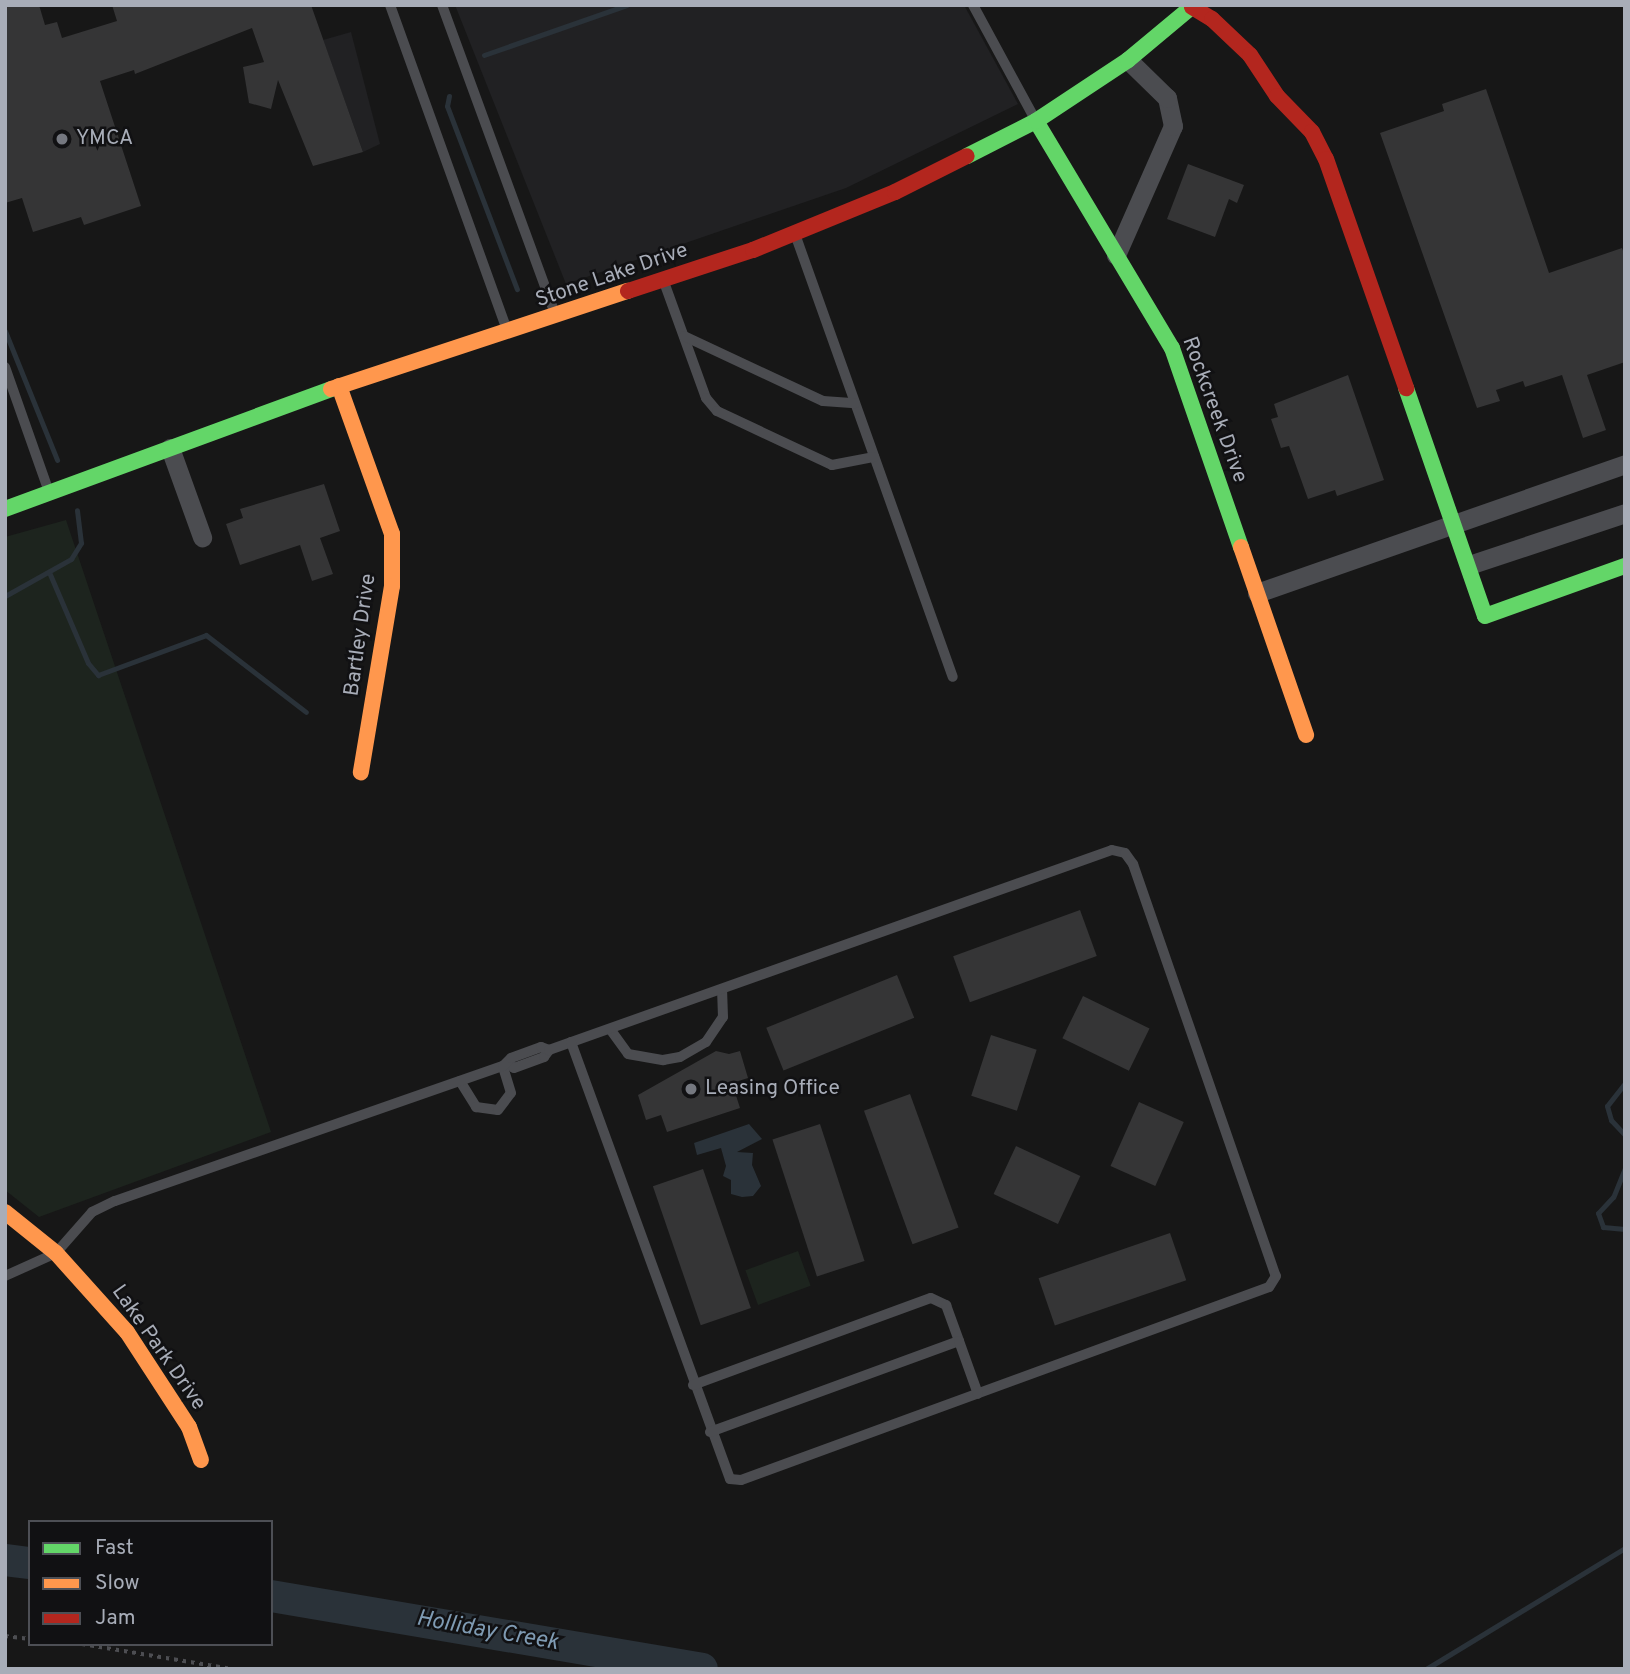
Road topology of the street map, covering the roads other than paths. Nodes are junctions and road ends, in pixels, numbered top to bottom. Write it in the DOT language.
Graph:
graph roads {
  1 [pos="390,5"];
  2 [pos="442,5"];
  3 [pos="973,5"];
  4 [pos="1193,6"];
  5 [pos="1128,60"];
  6 [pos="1036,121"];
  7 [pos="794,233"];
  8 [pos="1116,256"];
  9 [pos="663,281"];
  10 [pos="556,317"];
  11 [pos="508,332"];
  12 [pos="684,336"];
  13 [pos="5,367"];
  14 [pos="339,386"];
  15 [pos="855,403"];
  16 [pos="170,448"];
  17 [pos="874,457"];
  18 [pos="1625,464"];
  19 [pos="50,492"];
  20 [pos="5,509"];
  21 [pos="1625,513"];
  22 [pos="1451,522"];
  23 [pos="202,537"];
  24 [pos="1469,565"];
  25 [pos="1625,566"];
  26 [pos="1257,593"];
  27 [pos="953,677"];
  28 [pos="1306,735"];
  29 [pos="361,772"];
  30 [pos="722,989"];
  31 [pos="610,1029"];
  32 [pos="571,1042"];
  33 [pos="506,1065"];
  34 [pos="460,1081"];
  35 [pos="5,1212"];
  36 [pos="56,1253"];
  37 [pos="5,1276"];
  38 [pos="959,1341"];
  39 [pos="693,1385"];
  40 [pos="978,1394"];
  41 [pos="709,1432"];
  42 [pos="201,1460"];
  1 -- 11 [label="lane"];
  2 -- 10 [label="lane"];
  3 -- 6 [label="lane"];
  4 -- 5 [label="street, Stone Lake Drive"];
  4 -- 22 [label="street"];
  5 -- 6 [label="street, Stone Lake Drive"];
  5 -- 8 [label="street"];
  6 -- 7 [label="street, Stone Lake Drive"];
  6 -- 8 [label="street, Rockcreek Drive"];
  7 -- 9 [label="street, Stone Lake Drive"];
  7 -- 15 [label="lane"];
  8 -- 26 [label="street, Rockcreek Drive"];
  9 -- 10 [label="street, Stone Lake Drive"];
  9 -- 12 [label="lane"];
  10 -- 11 [label="street, Stone Lake Drive"];
  11 -- 14 [label="street, Stone Lake Drive"];
  12 -- 15 [label="lane"];
  12 -- 17 [label="lane"];
  13 -- 19 [label="lane"];
  14 -- 16 [label="street, Stone Lake Drive"];
  14 -- 29 [label="street, Bartley Drive"];
  15 -- 17 [label="lane"];
  16 -- 19 [label="street, Stone Lake Drive"];
  16 -- 23 [label="street"];
  17 -- 27 [label="lane"];
  18 -- 22 [label="street"];
  19 -- 20 [label="street, Stone Lake Drive"];
  21 -- 24 [label="street"];
  22 -- 24 [label="street"];
  22 -- 26 [label="street"];
  24 -- 25 [label="street"];
  26 -- 28 [label="street, Rockcreek Drive"];
  30 -- 31 [label="lane"];
  30 -- 31 [label="lane"];
  30 -- 40 [label="lane"];
  31 -- 32 [label="lane"];
  32 -- 33 [label="lane"];
  32 -- 39 [label="lane"];
  33 -- 34 [label="lane"];
  33 -- 34 [label="lane"];
  34 -- 36 [label="lane"];
  35 -- 36 [label="street, Lake Park Drive"];
  36 -- 37 [label="lane"];
  36 -- 42 [label="street, Lake Park Drive"];
  38 -- 39 [label="lane"];
  38 -- 40 [label="lane"];
  38 -- 41 [label="lane"];
  39 -- 41 [label="lane"];
  40 -- 41 [label="lane"];
}
